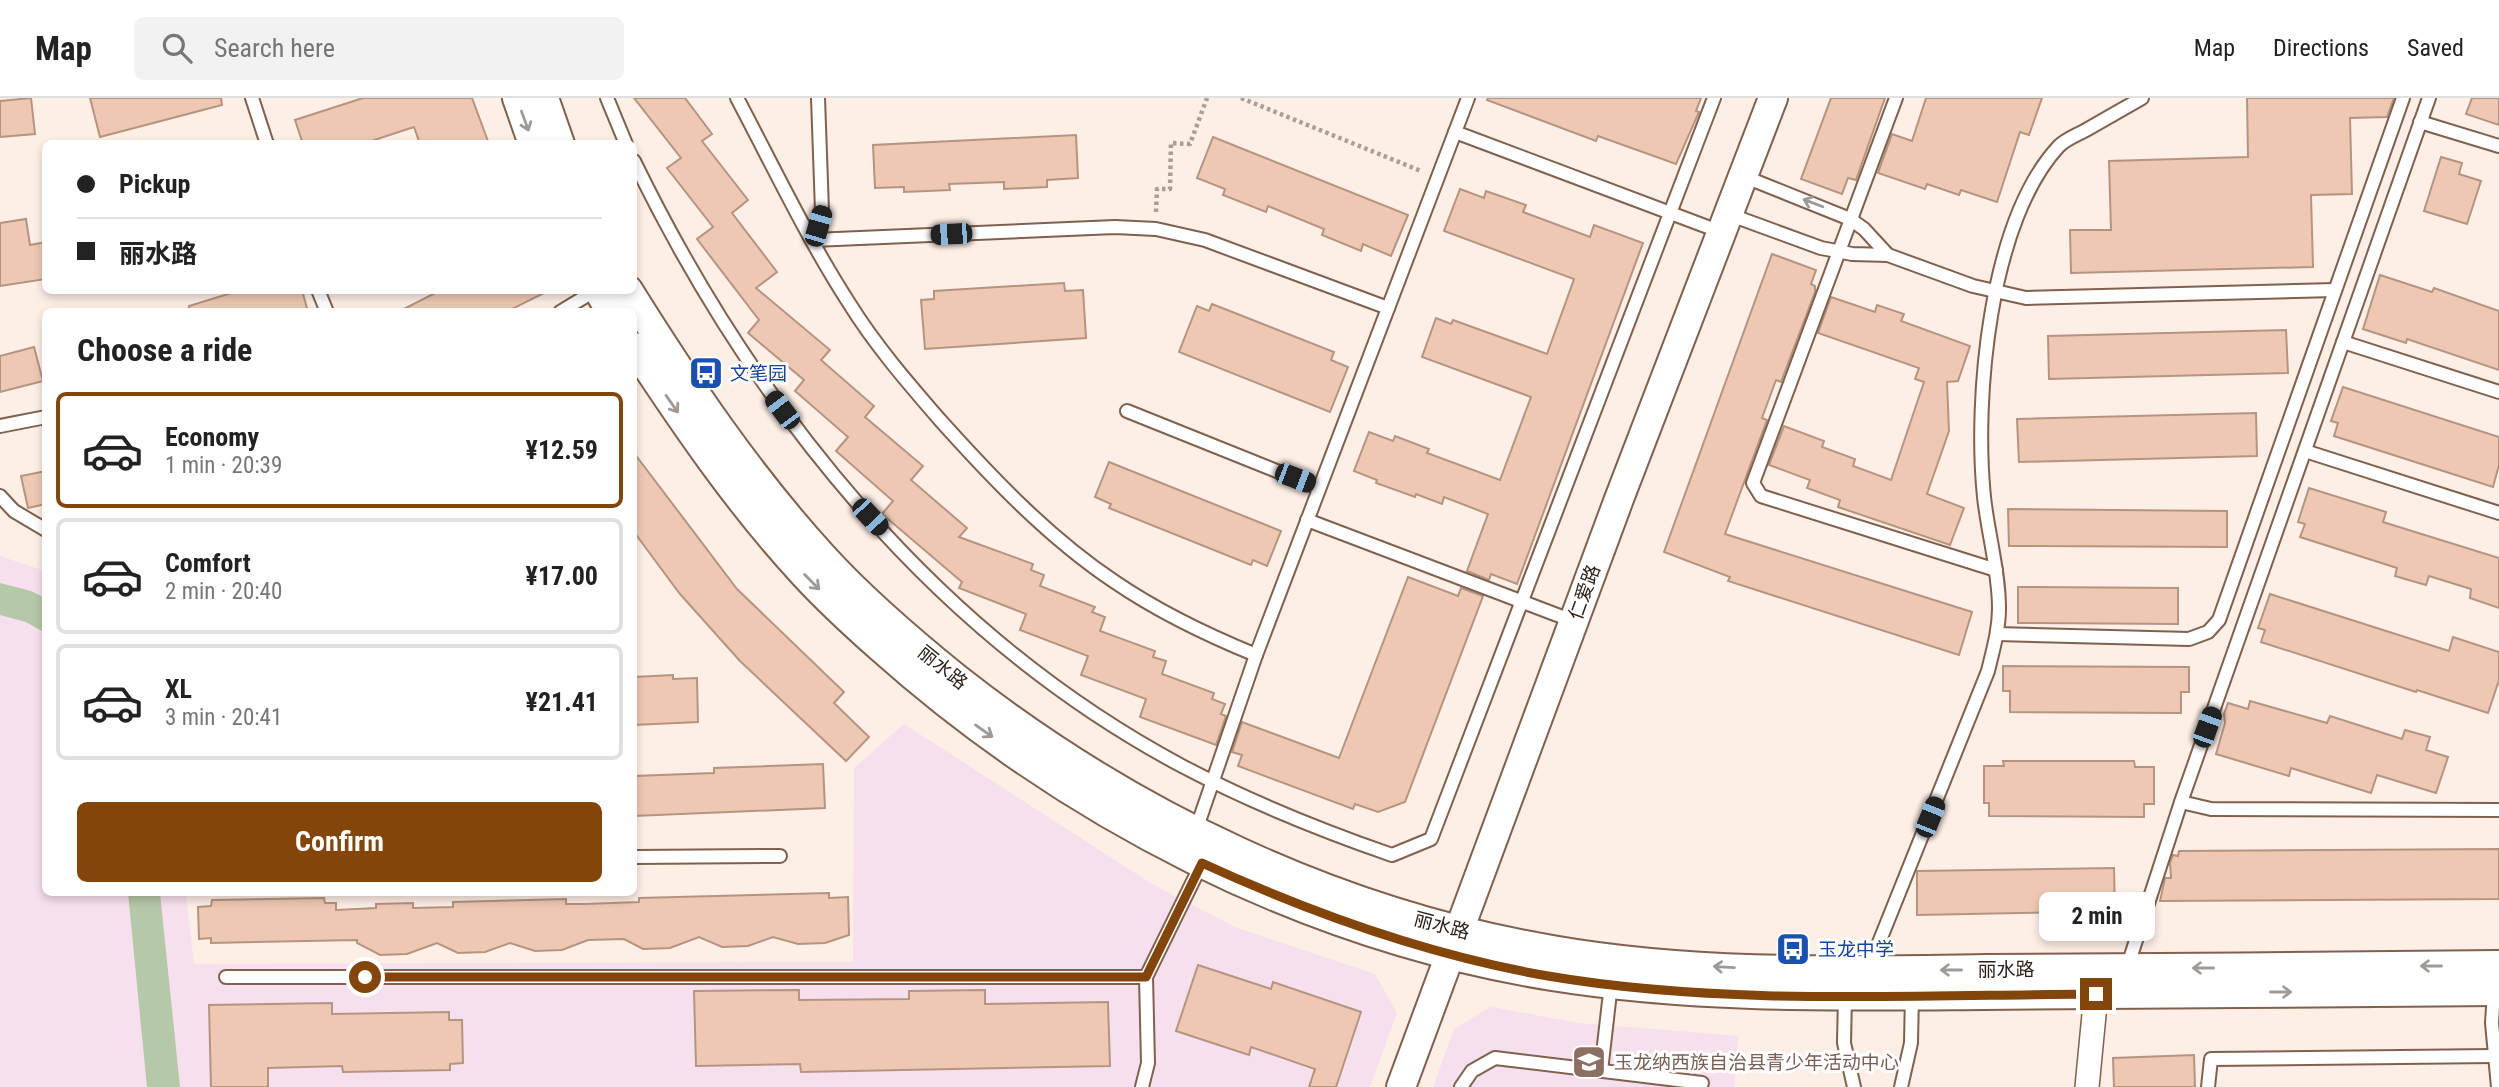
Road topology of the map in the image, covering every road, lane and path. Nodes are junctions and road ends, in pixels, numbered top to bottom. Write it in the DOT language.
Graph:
graph roads {
  1 [pos="252,98"];
  2 [pos="517,98"];
  3 [pos="544,98"];
  4 [pos="607,98"];
  5 [pos="737,98"];
  6 [pos="818,98"];
  7 [pos="1206,98"];
  8 [pos="1241,98"];
  9 [pos="1468,98"];
  10 [pos="1714,98"];
  11 [pos="1773,98"];
  12 [pos="1896,98"];
  13 [pos="2142,98"];
  14 [pos="2403,98"];
  15 [pos="2429,98"];
  16 [pos="2420,122"];
  17 [pos="1455,132"];
  18 [pos="266,140"];
  19 [pos="532,140"];
  20 [pos="559,140"];
  21 [pos="624,140"];
  22 [pos="2499,146"];
  23 [pos="637,168"];
  24 [pos="1743,176"];
  25 [pos="1438,178"];
  26 [pos="1670,213"];
  27 [pos="1850,219"];
  28 [pos="1725,223"];
  29 [pos="1156,229"];
  30 [pos="813,240"];
  31 [pos="1838,252"];
  32 [pos="1888,255"];
  33 [pos="2335,290"];
  34 [pos="1997,291"];
  35 [pos="590,294"];
  36 [pos="631,294"];
  37 [pos="568,308"];
  38 [pos="1388,308"];
  39 [pos="2343,342"];
  40 [pos="637,351"];
  41 [pos="2499,392"];
  42 [pos="1127,411"];
  43 [pos="42,418"];
  44 [pos="0,426"];
  45 [pos="2305,451"];
  46 [pos="1320,488"];
  47 [pos="0,496"];
  48 [pos="2499,513"];
  49 [pos="1307,520"];
  50 [pos="42,528"];
  51 [pos="1996,570"];
  52 [pos="1522,601"];
  53 [pos="1573,621"];
  54 [pos="1997,634"];
  55 [pos="1256,654"];
  56 [pos="1213,781"];
  57 [pos="2181,802"];
  58 [pos="2499,810"];
  59 [pos="1195,831"];
  60 [pos="780,856"];
  61 [pos="637,858"];
  62 [pos="1202,863"];
  63 [pos="1454,942"];
  64 [pos="2127,968"];
  65 [pos="1868,970"];
  66 [pos="1146,977"];
  67 [pos="226,978"];
  68 [pos="2497,982"];
  69 [pos="1611,984"];
  70 [pos="2096,994"];
  71 [pos="1912,995"];
  72 [pos="1845,996"];
  73 [pos="2494,1056"];
  74 [pos="1601,1071"];
  75 [pos="1702,1083"];
  76 [pos="1142,1087"];
  77 [pos="1401,1087"];
  78 [pos="1461,1087"];
  79 [pos="1854,1087"];
  80 [pos="1901,1087"];
  81 [pos="2087,1087"];
  82 [pos="2208,1087"];
  83 [pos="2498,1087"];
  1 -- 18 [label="lane"];
  2 -- 19 [label="street, one-way"];
  3 -- 20 [label="street"];
  4 -- 21 [label="lane"];
  5 -- 30 [label="lane"];
  6 -- 30 [label="lane"];
  7 -- 29 [label="path"];
  8 -- 25 [label="path"];
  9 -- 17 [label="lane"];
  10 -- 26 [label="lane"];
  11 -- 24 [label="street, 仁爱路"];
  12 -- 27 [label="lane"];
  13 -- 34 [label="lane"];
  14 -- 33 [label="lane"];
  15 -- 16 [label="lane"];
  16 -- 22 [label="lane"];
  16 -- 39 [label="lane"];
  17 -- 25 [label="lane"];
  17 -- 26 [label="lane"];
  23 -- 56 [label="lane"];
  27 -- 24 [label="lane, one-way"];
  24 -- 28 [label="street, 仁爱路"];
  25 -- 38 [label="lane"];
  26 -- 28 [label="lane"];
  26 -- 52 [label="lane"];
  27 -- 31 [label="lane"];
  27 -- 32 [label="lane"];
  28 -- 31 [label="lane"];
  28 -- 53 [label="street, 仁爱路"];
  29 -- 30 [label="lane"];
  29 -- 38 [label="lane"];
  30 -- 55 [label="lane"];
  31 -- 32 [label="lane"];
  31 -- 51 [label="lane"];
  32 -- 34 [label="lane"];
  33 -- 34 [label="lane"];
  33 -- 54 [label="lane"];
  34 -- 51 [label="lane"];
  35 -- 37 [label="lane"];
  36 -- 59 [label="street, 丽水路"];
  38 -- 46 [label="lane"];
  39 -- 41 [label="lane"];
  39 -- 45 [label="lane"];
  40 -- 62 [label="street, 丽水路, one-way"];
  42 -- 46 [label="lane"];
  43 -- 44 [label="lane"];
  45 -- 48 [label="lane"];
  45 -- 57 [label="lane"];
  46 -- 49 [label="lane"];
  47 -- 50 [label="lane"];
  49 -- 52 [label="lane"];
  49 -- 55 [label="lane"];
  51 -- 54 [label="lane"];
  52 -- 53 [label="lane"];
  52 -- 56 [label="lane"];
  53 -- 63 [label="street, 仁爱路"];
  54 -- 65 [label="lane"];
  55 -- 56 [label="lane"];
  56 -- 59 [label="lane"];
  57 -- 58 [label="lane"];
  57 -- 64 [label="lane"];
  59 -- 63 [label="street, 丽水路"];
  60 -- 61 [label="lane"];
  62 -- 63 [label="street, 丽水路"];
  62 -- 66 [label="lane"];
  65 -- 63 [label="street, 丽水路, one-way"];
  63 -- 69 [label="street, 丽水路"];
  63 -- 77 [label="street, 仁爱路"];
  64 -- 65 [label="street, 丽水路, one-way"];
  68 -- 64 [label="street, 丽水路, one-way"];
  66 -- 67 [label="lane"];
  66 -- 76 [label="lane"];
  70 -- 68 [label="street, 丽水路, one-way"];
  68 -- 73 [label="lane"];
  69 -- 72 [label="street, 丽水路"];
  69 -- 74 [label="lane"];
  70 -- 71 [label="street, 丽水路"];
  70 -- 81 [label="street"];
  71 -- 72 [label="street, 丽水路"];
  71 -- 80 [label="lane"];
  72 -- 79 [label="lane"];
  73 -- 82 [label="lane"];
  73 -- 83 [label="lane"];
  74 -- 75 [label="lane"];
  74 -- 78 [label="lane"];
}
